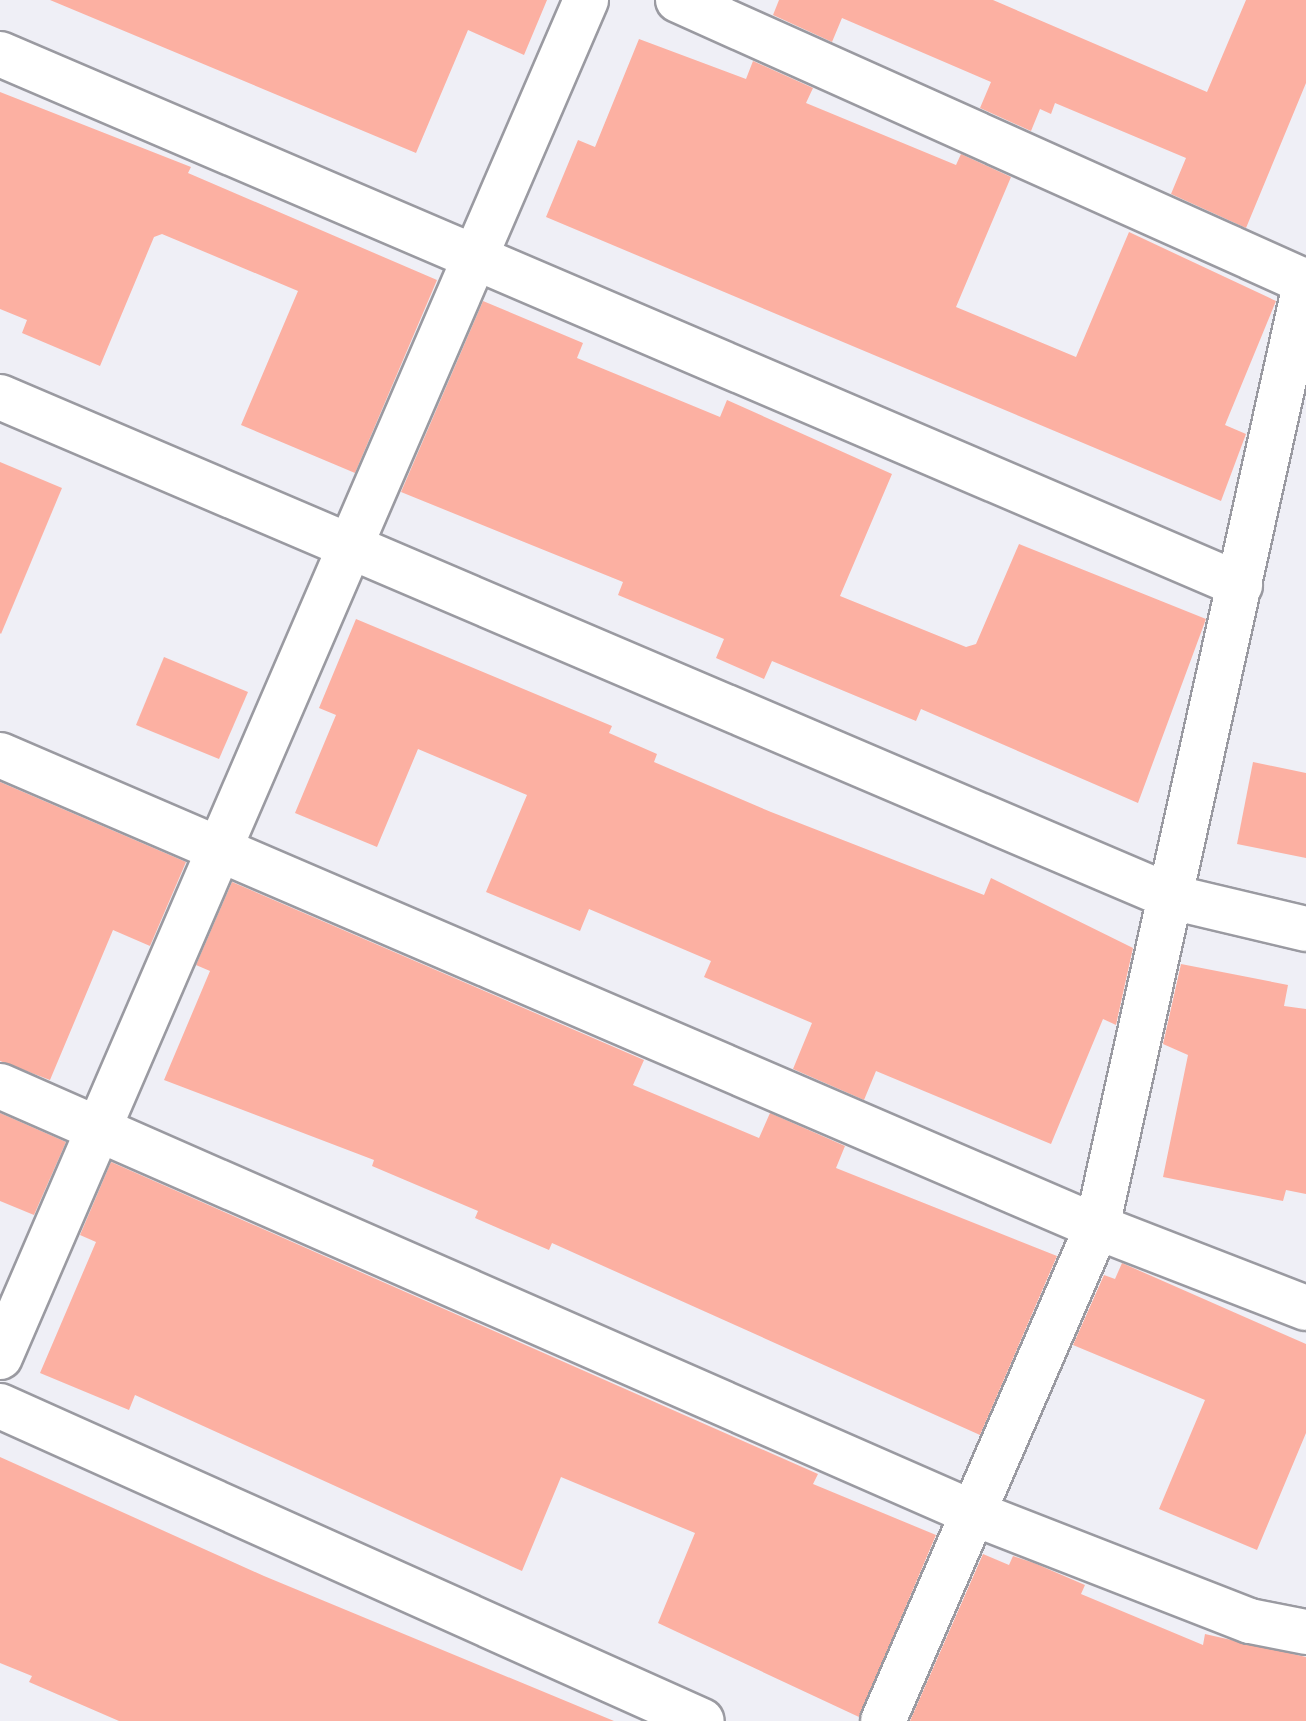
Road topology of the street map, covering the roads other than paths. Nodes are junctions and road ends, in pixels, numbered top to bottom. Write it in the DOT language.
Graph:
graph roads {
  1 [pos="586,0"];
  2 [pos="678,0"];
  3 [pos="0,54"];
  4 [pos="475,257"];
  5 [pos="1306,281"];
  6 [pos="0,397"];
  7 [pos="350,546"];
  8 [pos="1240,585"];
  9 [pos="0,755"];
  10 [pos="219,854"];
  11 [pos="1171,897"];
  12 [pos="1306,929"];
  13 [pos="0,1086"];
  14 [pos="99,1130"];
  15 [pos="1097,1227"];
  16 [pos="1306,1308"];
  17 [pos="0,1357"];
  18 [pos="0,1406"];
  19 [pos="973,1513"];
  20 [pos="1306,1632"];
  21 [pos="702,1721"];
  22 [pos="883,1721"];
  1 -- 4 [label="street"];
  2 -- 5 [label="street"];
  3 -- 4 [label="street"];
  4 -- 7 [label="street"];
  4 -- 8 [label="street"];
  5 -- 8 [label="street"];
  6 -- 7 [label="street"];
  7 -- 10 [label="street"];
  7 -- 11 [label="street"];
  8 -- 11 [label="street"];
  9 -- 10 [label="street"];
  10 -- 14 [label="street"];
  10 -- 15 [label="street"];
  11 -- 12 [label="street"];
  11 -- 15 [label="street"];
  13 -- 14 [label="street"];
  14 -- 17 [label="street"];
  14 -- 19 [label="street"];
  15 -- 16 [label="street"];
  15 -- 19 [label="street"];
  18 -- 21 [label="street"];
  19 -- 20 [label="street"];
  19 -- 22 [label="street"];
}
